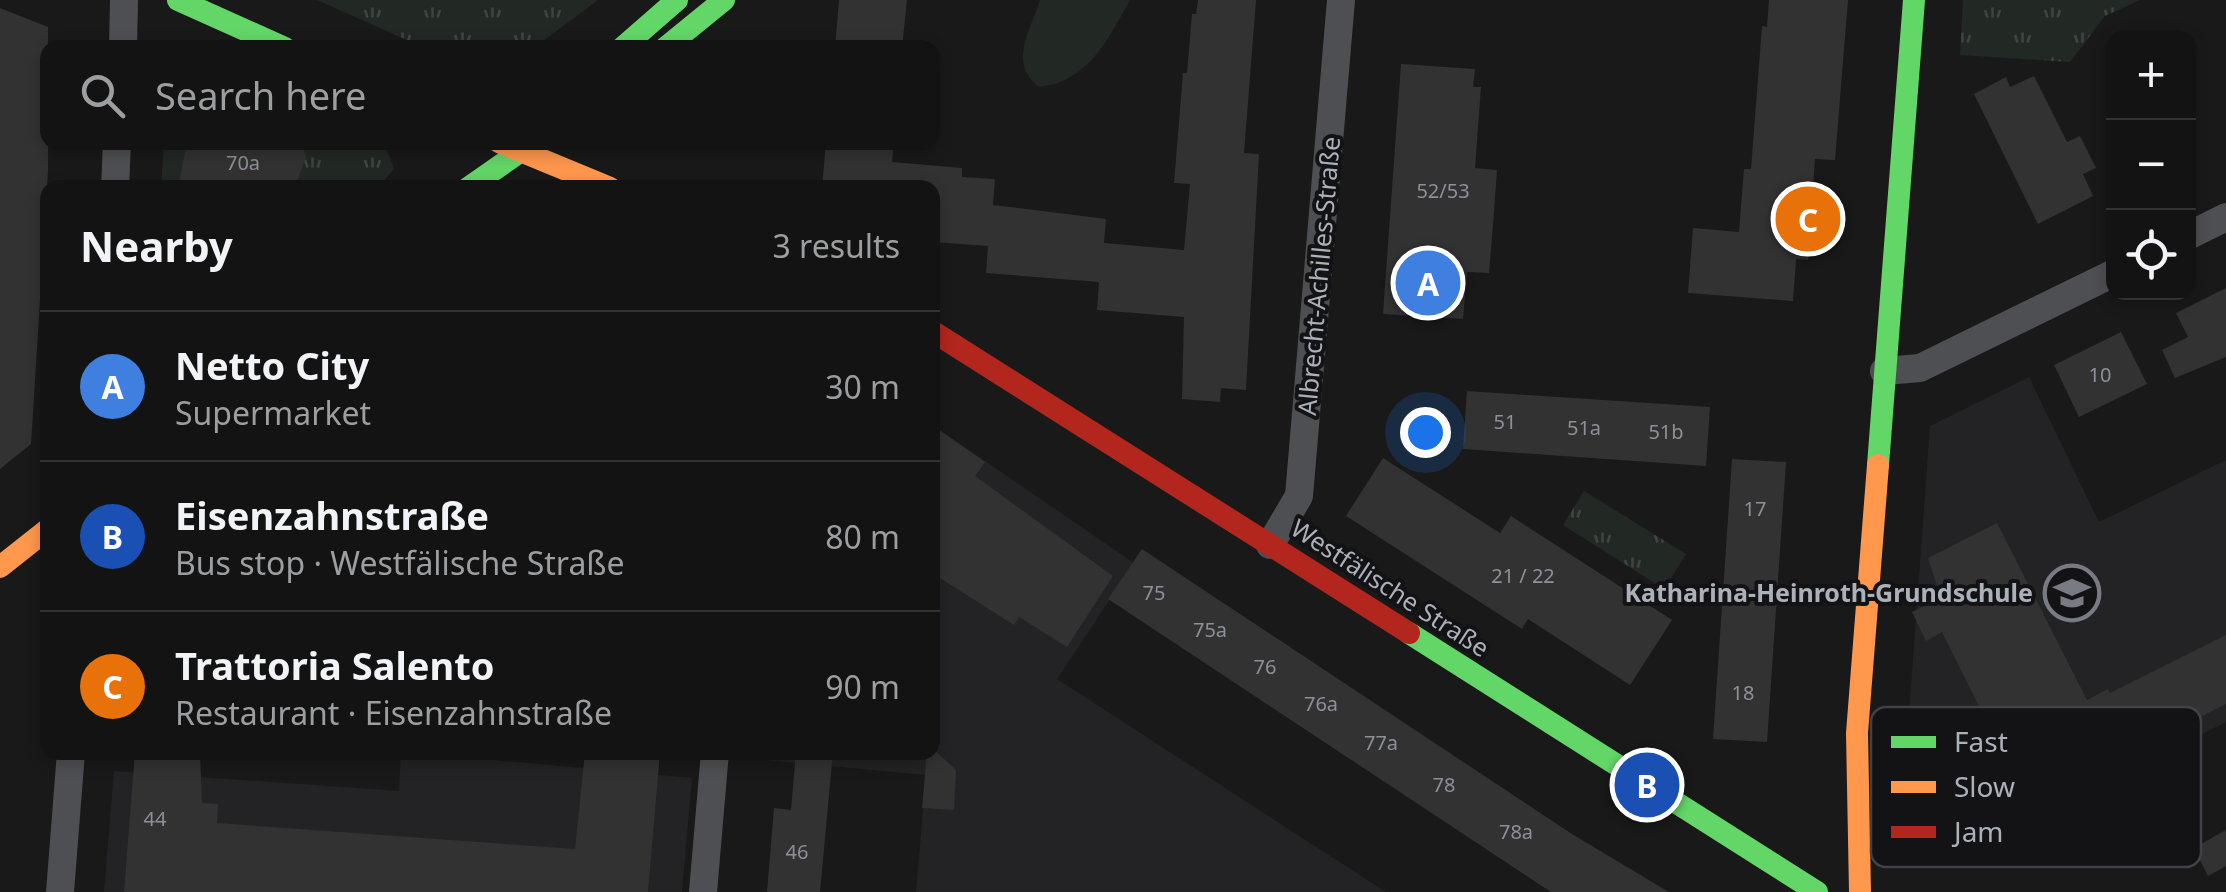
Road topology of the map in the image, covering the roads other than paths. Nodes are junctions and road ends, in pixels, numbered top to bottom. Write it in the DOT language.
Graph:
graph roads {
  1 [pos="124,0"];
  2 [pos="178,0"];
  3 [pos="678,0"];
  4 [pos="724,0"];
  5 [pos="1341,0"];
  6 [pos="1914,0"];
  7 [pos="123,40"];
  8 [pos="267,40"];
  9 [pos="631,40"];
  10 [pos="675,40"];
  11 [pos="117,150"];
  12 [pos="514,150"];
  13 [pos="530,150"];
  14 [pos="115,180"];
  15 [pos="478,180"];
  16 [pos="593,180"];
  17 [pos="2226,217"];
  18 [pos="2196,232"];
  19 [pos="2106,276"];
  20 [pos="940,337"];
  21 [pos="1884,371"];
  22 [pos="40,535"];
  23 [pos="1270,545"];
  24 [pos="0,567"];
  25 [pos="70,760"];
  26 [pos="714,760"];
  27 [pos="60,892"];
  28 [pos="703,892"];
  29 [pos="1817,892"];
  30 [pos="1860,892"];
  1 -- 7 [label="street"];
  2 -- 8 [label="street"];
  3 -- 9 [label="street"];
  4 -- 10 [label="street"];
  5 -- 23 [label="street, Albrecht-Achilles-Straße"];
  6 -- 21 [label="street"];
  11 -- 14 [label="street"];
  12 -- 15 [label="street"];
  13 -- 16 [label="street"];
  17 -- 18 [label="street"];
  19 -- 21 [label="street"];
  20 -- 23 [label="street, Westfälische Straße"];
  21 -- 30 [label="street"];
  22 -- 24 [label="street"];
  23 -- 29 [label="street, Westfälische Straße"];
  25 -- 27 [label="street"];
  26 -- 28 [label="street"];
}
